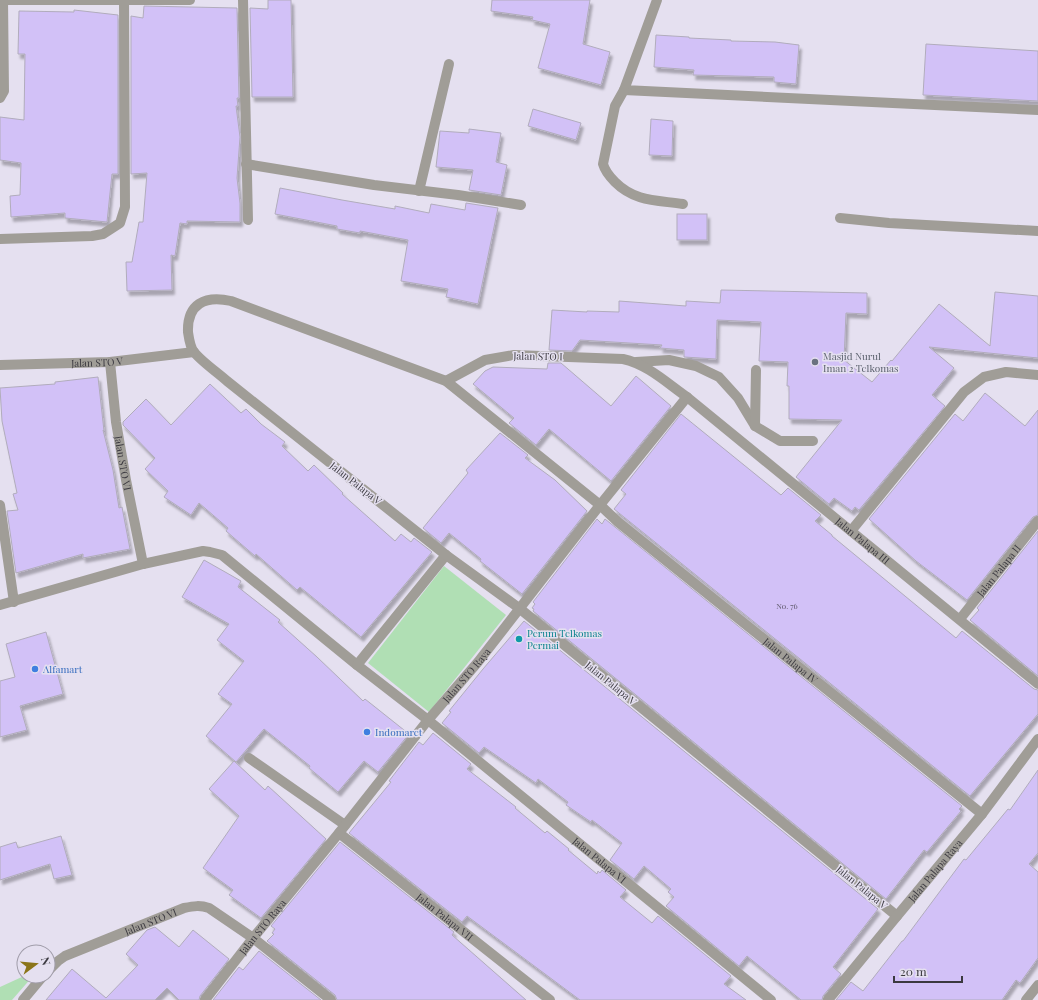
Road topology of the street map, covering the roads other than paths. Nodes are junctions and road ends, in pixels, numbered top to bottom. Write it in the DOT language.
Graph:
graph roads {
  1 [pos="1,0"];
  2 [pos="124,0"];
  3 [pos="190,0"];
  4 [pos="243,0"];
  5 [pos="658,0"];
  6 [pos="449,64"];
  7 [pos="624,90"];
  8 [pos="0,98"];
  9 [pos="1038,110"];
  10 [pos="246,164"];
  11 [pos="419,191"];
  12 [pos="683,204"];
  13 [pos="521,205"];
  14 [pos="840,218"];
  15 [pos="248,220"];
  16 [pos="1038,231"];
  17 [pos="0,239"];
  18 [pos="194,352"];
  19 [pos="110,362"];
  20 [pos="636,362"];
  21 [pos="0,365"];
  22 [pos="756,370"];
  23 [pos="1038,375"];
  24 [pos="446,381"];
  25 [pos="687,397"];
  26 [pos="755,426"];
  27 [pos="812,441"];
  28 [pos="600,505"];
  29 [pos="0,506"];
  30 [pos="1038,521"];
  31 [pos="851,531"];
  32 [pos="446,555"];
  33 [pos="143,564"];
  34 [pos="14,602"];
  35 [pos="0,605"];
  36 [pos="519,608"];
  37 [pos="960,619"];
  38 [pos="357,665"];
  39 [pos="1038,684"];
  40 [pos="428,720"];
  41 [pos="1038,739"];
  42 [pos="249,758"];
  43 [pos="982,814"];
  44 [pos="342,829"];
  45 [pos="896,916"];
  46 [pos="253,938"];
  47 [pos="56,963"];
  48 [pos="36,984"];
  49 [pos="1038,985"];
  50 [pos="23,1000"];
  51 [pos="205,1000"];
  52 [pos="331,1000"];
  53 [pos="550,1000"];
  54 [pos="771,1000"];
  55 [pos="828,1000"];
  56 [pos="1026,1000"];
  1 -- 2 [label="street"];
  1 -- 8 [label="street"];
  2 -- 3 [label="street"];
  2 -- 17 [label="street"];
  4 -- 10 [label="street"];
  5 -- 7 [label="street"];
  6 -- 11 [label="street"];
  7 -- 9 [label="street"];
  7 -- 12 [label="street"];
  10 -- 11 [label="street"];
  10 -- 15 [label="street"];
  11 -- 13 [label="street"];
  14 -- 16 [label="street"];
  18 -- 19 [label="street, Jalan STO V"];
  18 -- 24 [label="street, Jalan Palapa IV"];
  18 -- 32 [label="street, Jalan Palapa V"];
  19 -- 21 [label="street, Jalan STO V"];
  19 -- 33 [label="street, Jalan STO VI"];
  20 -- 24 [label="street, Jalan STO I"];
  20 -- 25 [label="street"];
  20 -- 26 [label="street"];
  22 -- 26 [label="street"];
  23 -- 31 [label="street"];
  24 -- 28 [label="street, Jalan Palapa IV"];
  25 -- 28 [label="street, Jalan STO Raya"];
  25 -- 31 [label="street, Jalan Palapa III"];
  26 -- 27 [label="street"];
  28 -- 36 [label="street, Jalan STO Raya"];
  28 -- 43 [label="street, Jalan Palapa IV"];
  29 -- 34 [label="street"];
  30 -- 37 [label="street, Jalan Palapa II"];
  31 -- 37 [label="street, Jalan Palapa III"];
  32 -- 36 [label="street, Jalan Palapa V"];
  32 -- 38 [label="street"];
  33 -- 34 [label="street, Jalan Palapa VI"];
  33 -- 38 [label="street, Jalan Palapa VI"];
  34 -- 35 [label="street, Jalan Palapa VI"];
  36 -- 40 [label="street, Jalan STO Raya"];
  36 -- 45 [label="street, Jalan Palapa V"];
  37 -- 39 [label="street, Jalan Palapa III"];
  38 -- 40 [label="street, Jalan Palapa VI"];
  40 -- 44 [label="street, Jalan STO Raya"];
  40 -- 54 [label="street, Jalan Palapa VI"];
  41 -- 43 [label="street, Jalan Palapa Raya"];
  42 -- 44 [label="street, Jalan Palapa VII"];
  43 -- 45 [label="street, Jalan Palapa Raya"];
  44 -- 46 [label="street, Jalan STO Raya"];
  44 -- 53 [label="street, Jalan Palapa VII"];
  45 -- 55 [label="street, Jalan Palapa Raya"];
  46 -- 47 [label="street, Jalan STO VI"];
  46 -- 51 [label="street, Jalan STO Raya"];
  46 -- 52 [label="street, Jalan STO VI"];
  48 -- 50 [label="street"];
  49 -- 56 [label="street"];
}
